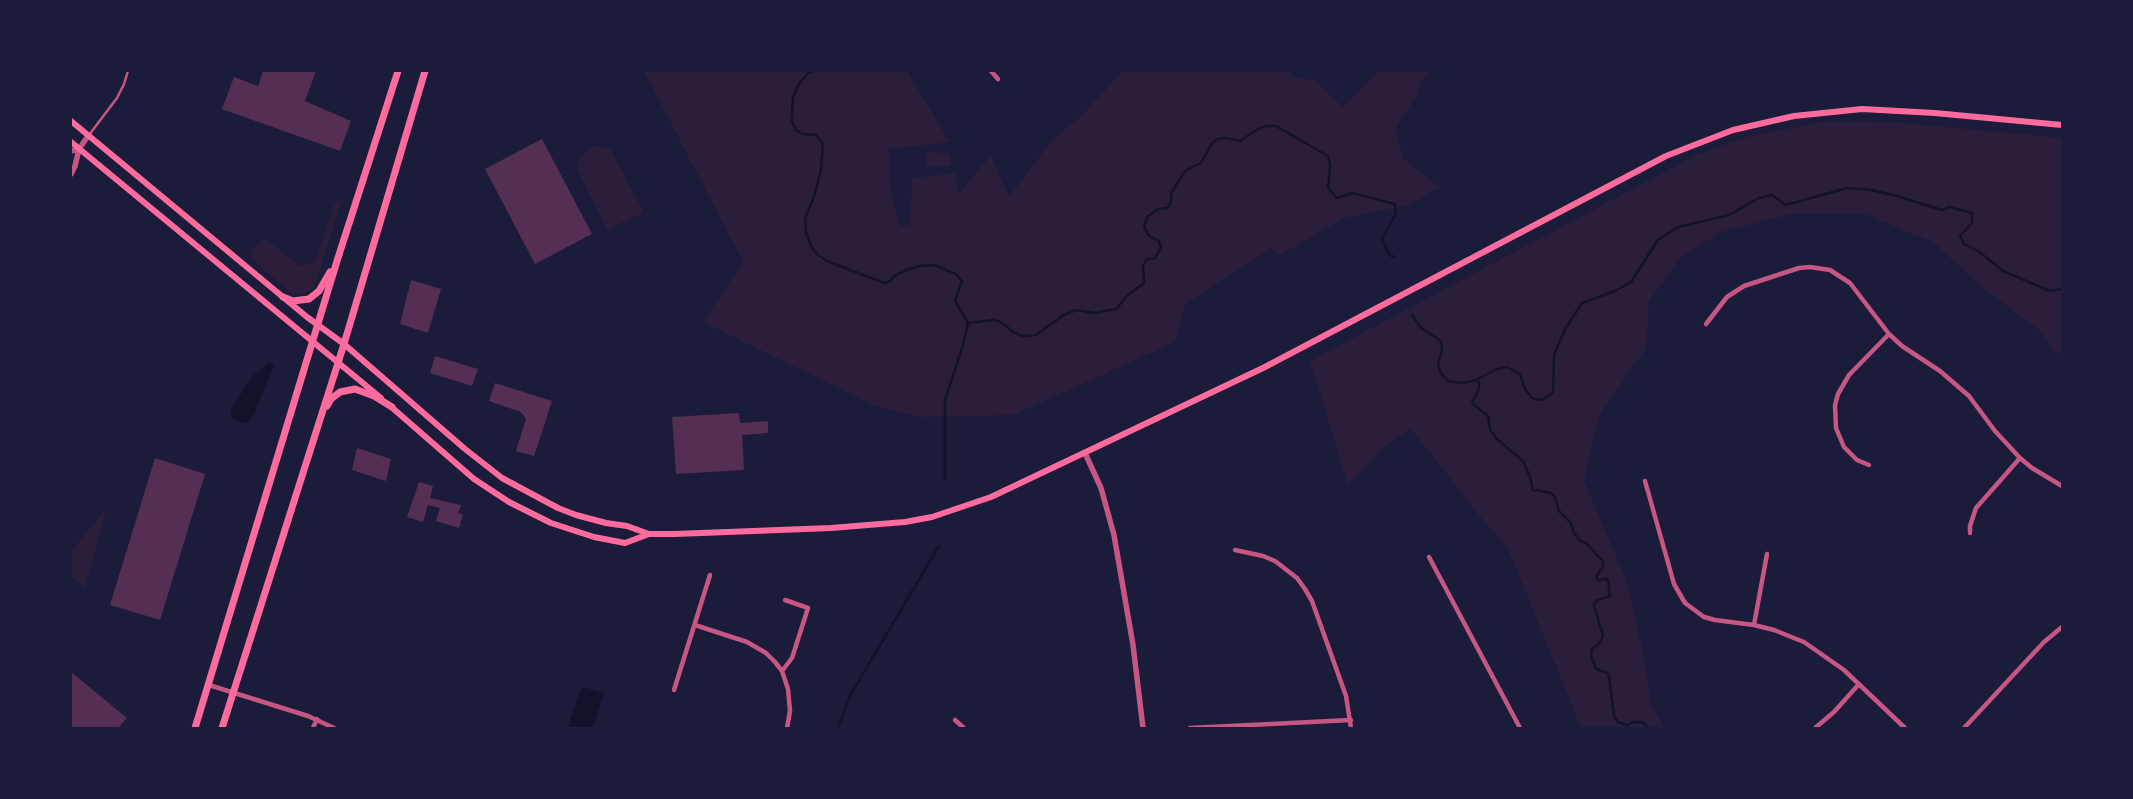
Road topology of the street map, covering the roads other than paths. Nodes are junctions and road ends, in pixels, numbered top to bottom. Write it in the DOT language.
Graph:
graph roads {
  1 [pos="128,71"];
  2 [pos="398,71"];
  3 [pos="425,71"];
  4 [pos="991,71"];
  5 [pos="998,79"];
  6 [pos="71,122"];
  7 [pos="2062,125"];
  8 [pos="88,136"];
  9 [pos="71,142"];
  10 [pos="79,148"];
  11 [pos="71,151"];
  12 [pos="71,174"];
  13 [pos="337,261"];
  14 [pos="283,297"];
  15 [pos="1706,324"];
  16 [pos="318,325"];
  17 [pos="1889,334"];
  18 [pos="313,340"];
  19 [pos="344,344"];
  20 [pos="338,360"];
  21 [pos="392,407"];
  22 [pos="321,417"];
  23 [pos="1085,453"];
  24 [pos="2020,458"];
  25 [pos="1870,465"];
  26 [pos="1645,482"];
  27 [pos="2062,486"];
  28 [pos="1970,533"];
  29 [pos="649,534"];
  30 [pos="1235,550"];
  31 [pos="1768,554"];
  32 [pos="1428,557"];
  33 [pos="710,575"];
  34 [pos="785,600"];
  35 [pos="695,625"];
  36 [pos="1754,625"];
  37 [pos="2062,628"];
  38 [pos="782,671"];
  39 [pos="1859,684"];
  40 [pos="209,685"];
  41 [pos="674,690"];
  42 [pos="233,694"];
  43 [pos="317,719"];
  44 [pos="955,720"];
  45 [pos="1351,720"];
  46 [pos="195,728"];
  47 [pos="222,728"];
  48 [pos="313,728"];
  49 [pos="334,728"];
  50 [pos="787,728"];
  51 [pos="964,728"];
  52 [pos="1143,728"];
  53 [pos="1190,728"];
  54 [pos="1350,728"];
  55 [pos="1520,728"];
  56 [pos="1815,728"];
  57 [pos="1905,728"];
  58 [pos="1964,728"];
  1 -- 8 [label="lane"];
  2 -- 13 [label="main road"];
  3 -- 19 [label="main road"];
  4 -- 5 [label="street"];
  6 -- 8 [label="main road"];
  7 -- 23 [label="main road"];
  8 -- 10 [label="street"];
  8 -- 14 [label="main road"];
  9 -- 10 [label="main road"];
  10 -- 11 [label="street"];
  10 -- 12 [label="street"];
  10 -- 18 [label="main road"];
  13 -- 14 [label="main road"];
  13 -- 16 [label="main road"];
  14 -- 16 [label="main road"];
  15 -- 17 [label="street"];
  16 -- 18 [label="main road"];
  16 -- 19 [label="main road"];
  17 -- 24 [label="street"];
  17 -- 25 [label="street"];
  18 -- 20 [label="main road"];
  18 -- 40 [label="main road"];
  19 -- 20 [label="main road"];
  19 -- 29 [label="main road"];
  20 -- 21 [label="main road"];
  20 -- 22 [label="main road"];
  21 -- 22 [label="main road"];
  21 -- 29 [label="main road"];
  22 -- 42 [label="main road"];
  23 -- 29 [label="main road"];
  23 -- 52 [label="street"];
  24 -- 27 [label="street"];
  24 -- 28 [label="street"];
  26 -- 36 [label="street"];
  30 -- 45 [label="street"];
  31 -- 36 [label="street"];
  32 -- 55 [label="street"];
  33 -- 35 [label="street"];
  34 -- 38 [label="street"];
  35 -- 38 [label="street"];
  35 -- 41 [label="street"];
  36 -- 39 [label="street"];
  37 -- 58 [label="street"];
  38 -- 50 [label="street"];
  39 -- 56 [label="street"];
  39 -- 57 [label="street"];
  40 -- 42 [label="street"];
  40 -- 46 [label="main road"];
  42 -- 43 [label="street"];
  42 -- 47 [label="main road"];
  43 -- 48 [label="street"];
  43 -- 49 [label="street"];
  44 -- 51 [label="street"];
  45 -- 53 [label="street"];
  45 -- 54 [label="street"];
}
